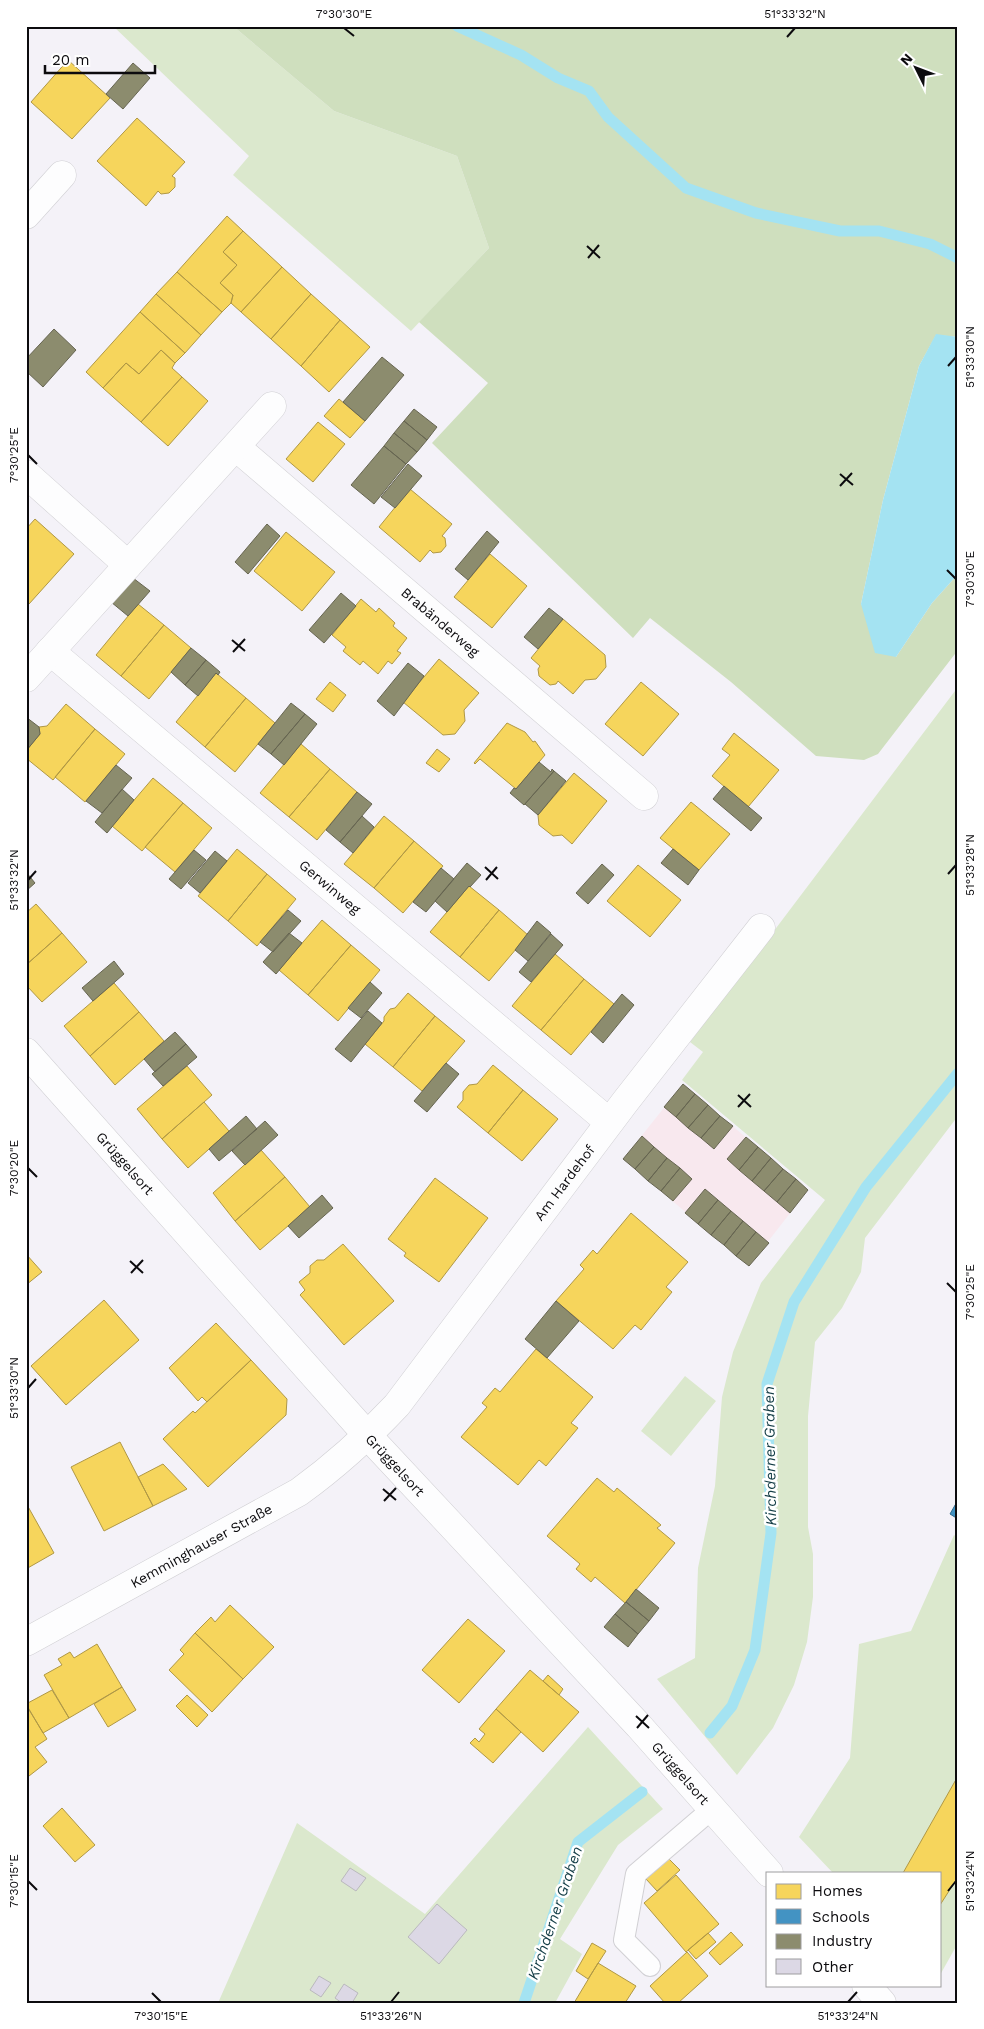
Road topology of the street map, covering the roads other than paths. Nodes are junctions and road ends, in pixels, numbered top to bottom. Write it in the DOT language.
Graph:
graph roads {
  1 [pos="62,175"];
  2 [pos="26,215"];
  3 [pos="272,406"];
  4 [pos="236,447"];
  5 [pos="26,474"];
  6 [pos="128,565"];
  7 [pos="50,651"];
  8 [pos="26,678"];
  9 [pos="644,796"];
  10 [pos="761,928"];
  11 [pos="26,1052"];
  12 [pos="609,1122"];
  13 [pos="368,1436"];
  14 [pos="26,1642"];
  15 [pos="712,1808"];
  16 [pos="768,1872"];
  17 [pos="650,1966"];
  18 [pos="867,1986"];
  19 [pos="882,2003"];
  1 -- 2 [label="street"];
  3 -- 4 [label="street"];
  4 -- 6 [label="street"];
  4 -- 9 [label="street, Brabänderweg"];
  5 -- 6 [label="street"];
  6 -- 7 [label="street"];
  7 -- 8 [label="street"];
  7 -- 12 [label="street, Gerwinweg"];
  10 -- 12 [label="street, Am Hardehof"];
  11 -- 13 [label="street, Grüggelsort"];
  12 -- 13 [label="street, Am Hardehof"];
  13 -- 14 [label="street, Kemminghauser Straße"];
  13 -- 15 [label="street, Grüggelsort"];
  15 -- 16 [label="street, Grüggelsort"];
  15 -- 17 [label="lane"];
  18 -- 19 [label="street"];
}
